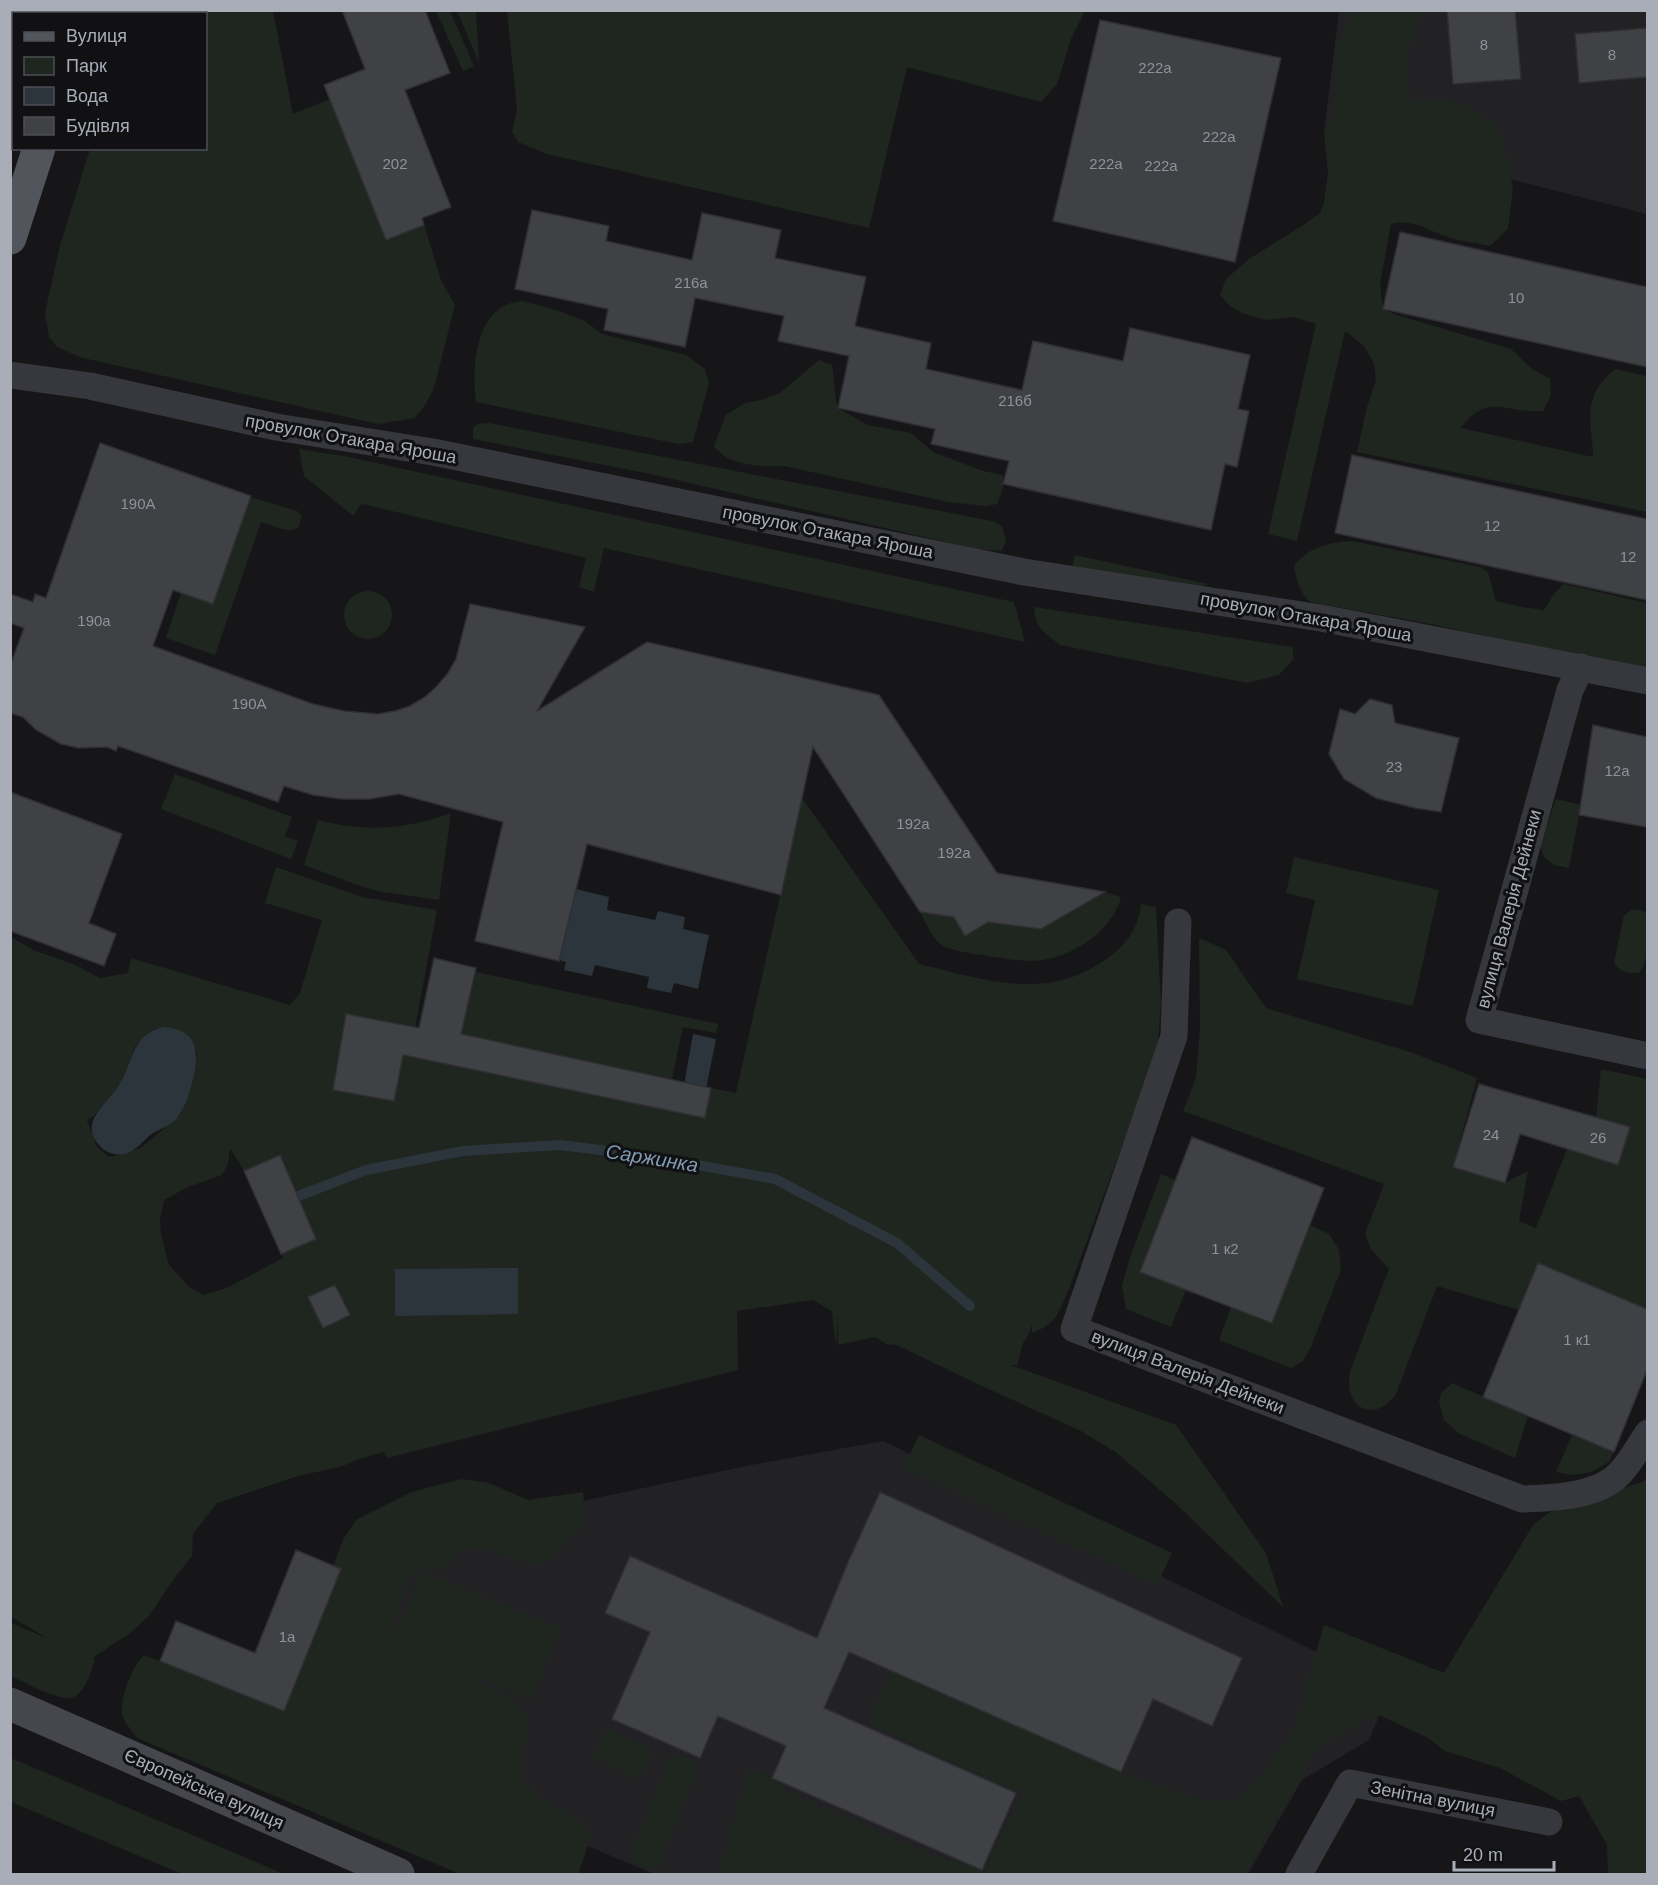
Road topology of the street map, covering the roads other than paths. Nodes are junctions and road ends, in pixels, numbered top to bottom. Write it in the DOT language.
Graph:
graph roads {
  1 [pos="38,150"];
  2 [pos="10,238"];
  3 [pos="10,375"];
  4 [pos="1581,668"];
  5 [pos="1647,681"];
  6 [pos="1178,922"];
  7 [pos="1647,1056"];
  8 [pos="1647,1433"];
  9 [pos="10,1704"];
  10 [pos="1549,1822"];
  11 [pos="398,1875"];
  12 [pos="1299,1875"];
  1 -- 2 [label="main road"];
  3 -- 4 [label="street, провулок Отакара Яроша"];
  4 -- 5 [label="street, провулок Отакара Яроша"];
  4 -- 7 [label="street, вулиця Валерія Дейнеки"];
  6 -- 8 [label="street, вулиця Валерія Дейнеки"];
  9 -- 11 [label="main road, Європейська вулиця"];
  10 -- 12 [label="street, Зенітна вулиця"];
}
